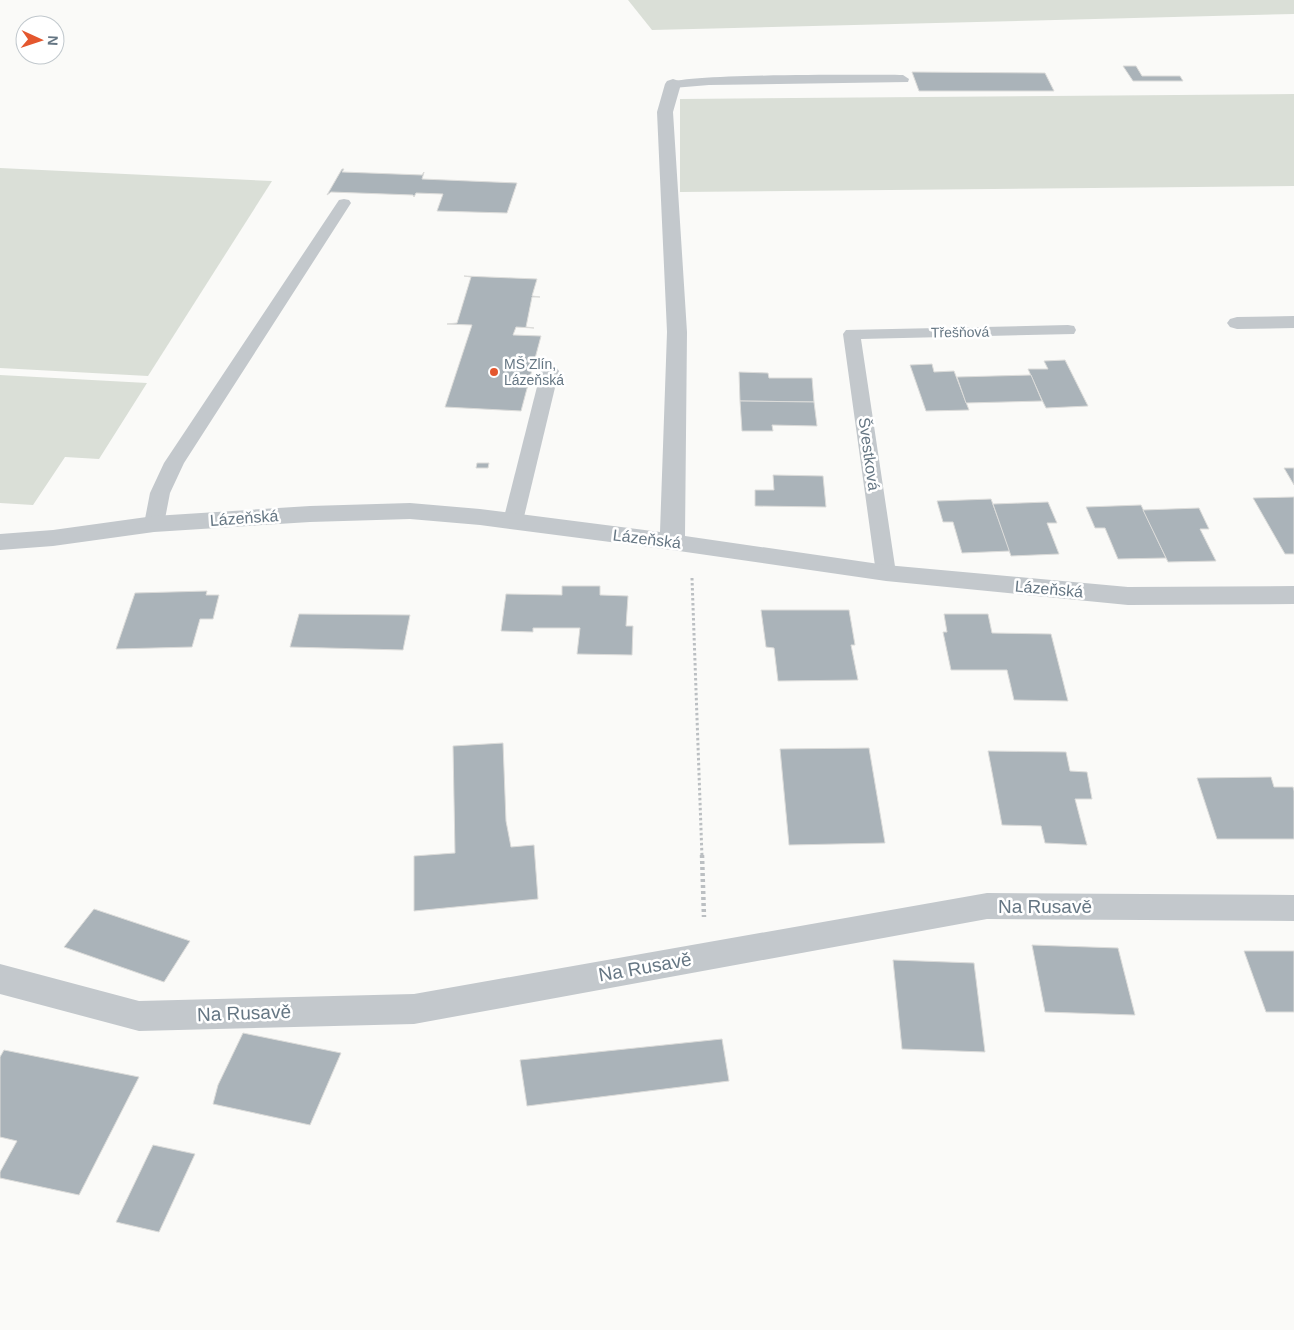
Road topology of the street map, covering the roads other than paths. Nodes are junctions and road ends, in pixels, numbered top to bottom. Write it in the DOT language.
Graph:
graph roads {
  1 [pos="903,79"];
  2 [pos="673,84"];
  3 [pos="344,203"];
  4 [pos="1294,322"];
  5 [pos="1237,323"];
  6 [pos="1068,330"];
  7 [pos="852,334"];
  8 [pos="550,371"];
  9 [pos="513,521"];
  10 [pos="154,524"];
  11 [pos="0,542"];
  12 [pos="682,544"];
  13 [pos="886,574"];
  14 [pos="1294,595"];
  15 [pos="1294,908"];
  16 [pos="0,979"];
  1 -- 2 [label="lane"];
  2 -- 12 [label="street"];
  3 -- 10 [label="lane"];
  4 -- 5 [label="street"];
  6 -- 7 [label="lane, Třešňová"];
  7 -- 13 [label="lane, Švestková"];
  8 -- 9 [label="lane"];
  9 -- 10 [label="street, Lázeňská"];
  9 -- 12 [label="street, Lázeňská"];
  10 -- 11 [label="street, Lázeňská"];
  12 -- 13 [label="street, Lázeňská"];
  13 -- 14 [label="street, Lázeňská"];
  15 -- 16 [label="street, Na Rusavě"];
}
